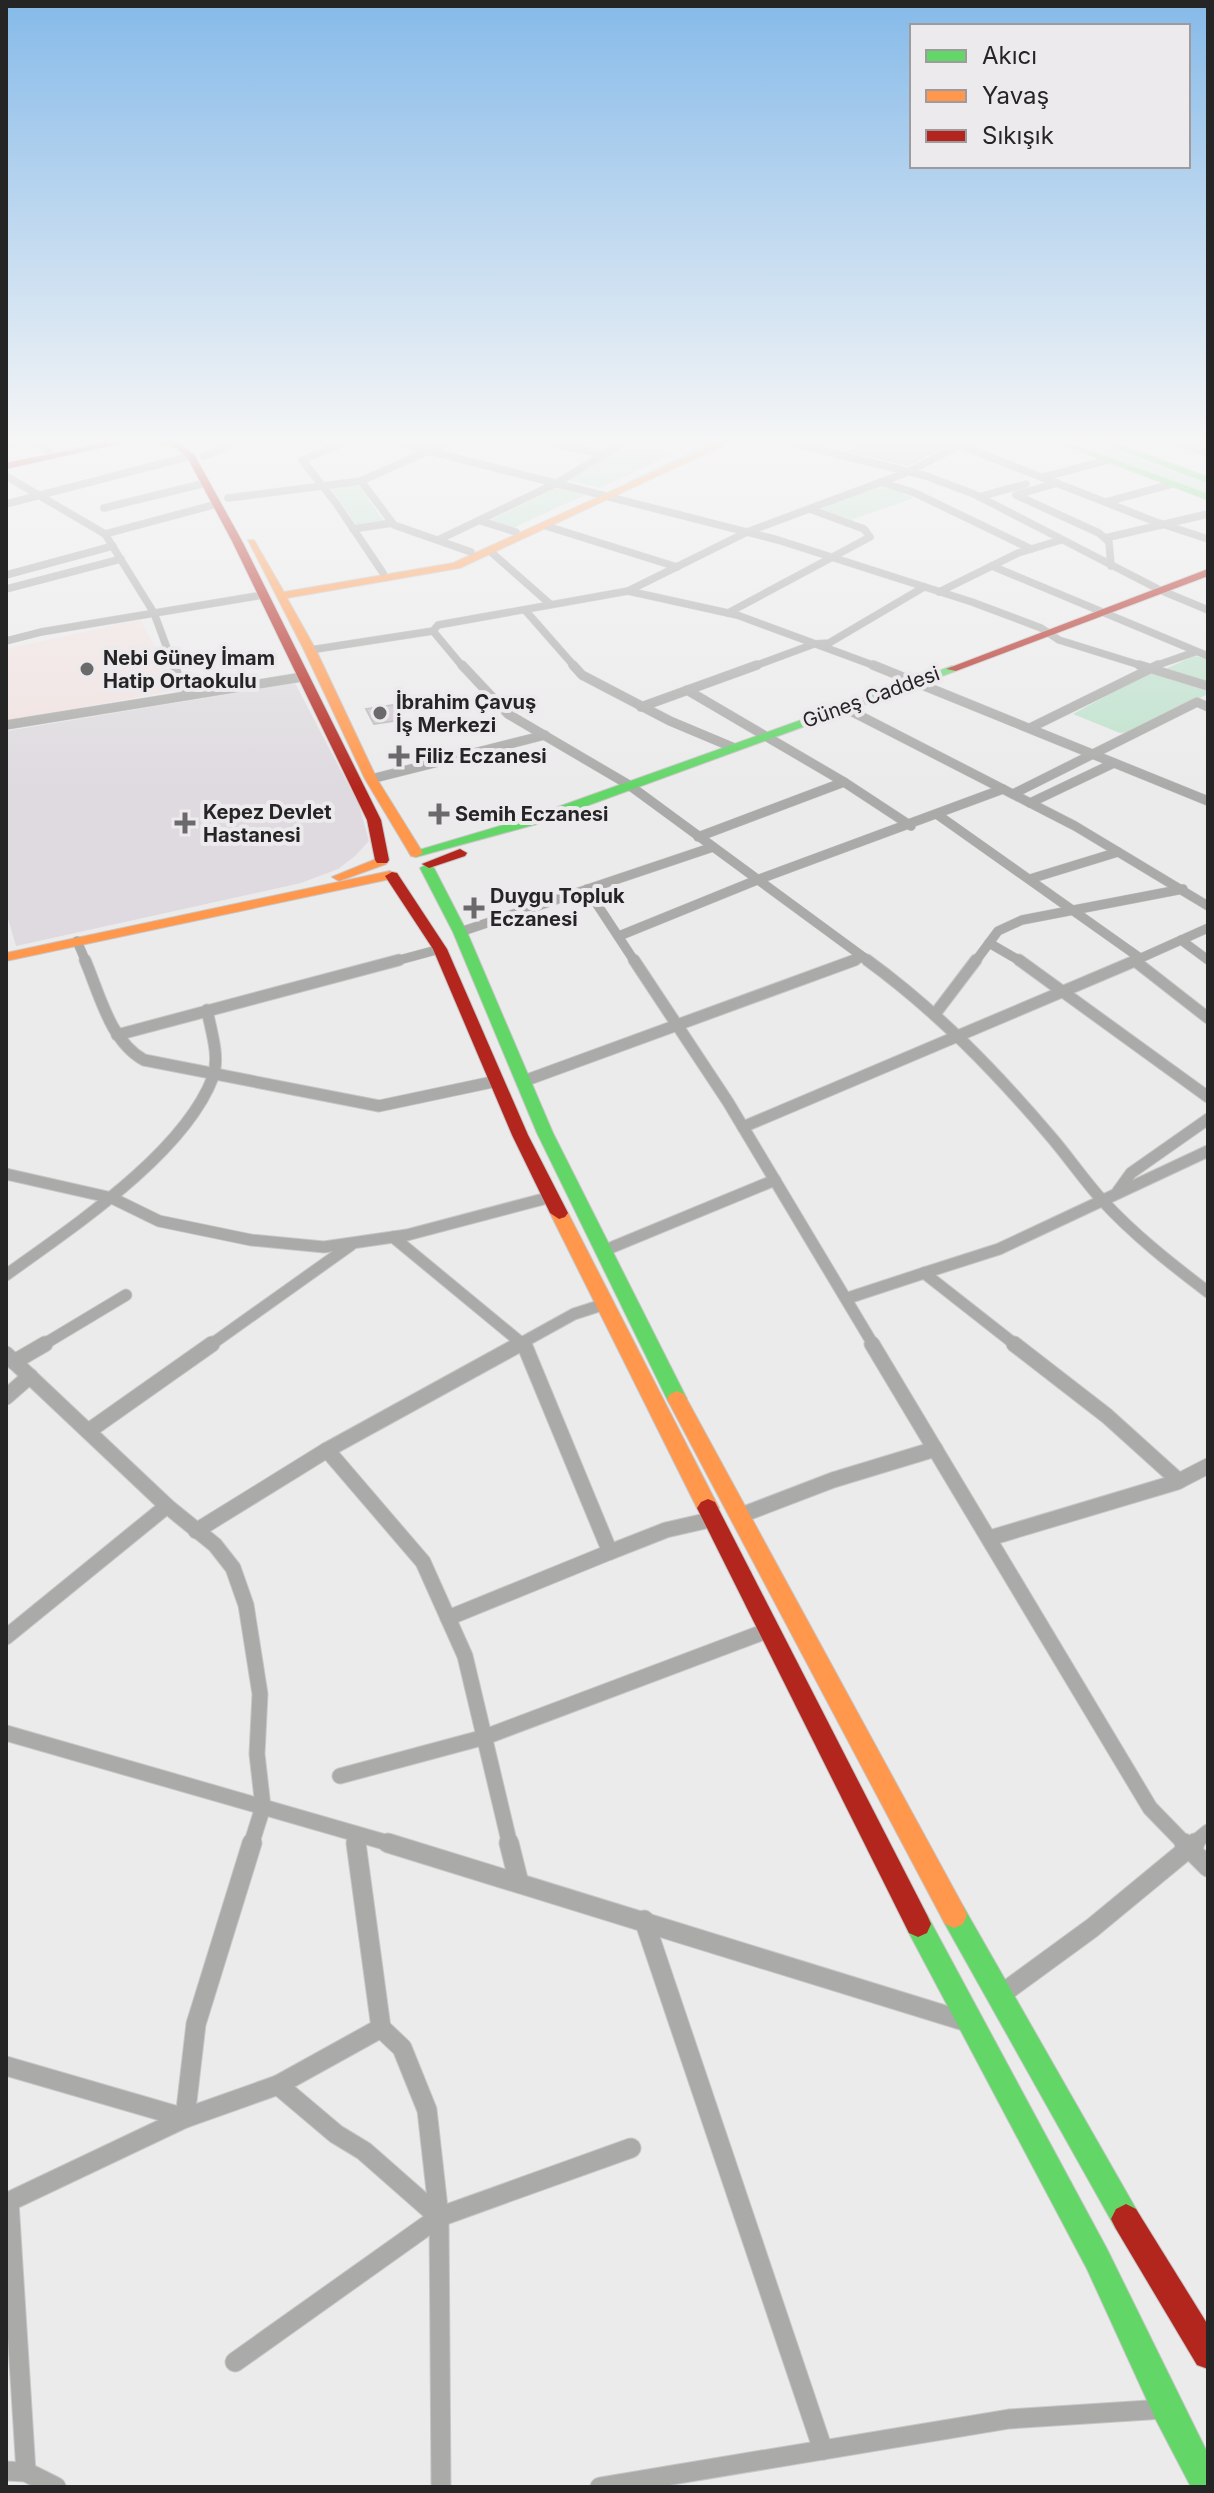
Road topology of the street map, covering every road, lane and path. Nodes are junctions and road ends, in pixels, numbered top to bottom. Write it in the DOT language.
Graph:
graph roads {
  1 [pos="79,555"];
  2 [pos="119,555"];
  3 [pos="252,555"];
  4 [pos="371,555"];
  5 [pos="461,555"];
  6 [pos="482,555"];
  7 [pos="495,555"];
  8 [pos="640,555"];
  9 [pos="700,555"];
  10 [pos="822,555"];
  11 [pos="835,555"];
  12 [pos="1016,555"];
  13 [pos="1090,555"];
  14 [pos="1110,555"];
  15 [pos="830,558"];
  16 [pos="121,559"];
  17 [pos="992,566"];
  18 [pos="1111,566"];
  19 [pos="677,567"];
  20 [pos="1208,572"];
  21 [pos="383,573"];
  22 [pos="6,575"];
  23 [pos="924,587"];
  24 [pos="6,589"];
  25 [pos="1160,590"];
  26 [pos="628,591"];
  27 [pos="273,592"];
  28 [pos="939,592"];
  29 [pos="550,604"];
  30 [pos="525,610"];
  31 [pos="1208,610"];
  32 [pos="154,613"];
  33 [pos="728,613"];
  34 [pos="1106,613"];
  35 [pos="433,631"];
  36 [pos="1049,634"];
  37 [pos="6,641"];
  38 [pos="814,644"];
  39 [pos="310,650"];
  40 [pos="1195,652"];
  41 [pos="1208,656"];
  42 [pos="1148,668"];
  43 [pos="302,677"];
  44 [pos="916,681"];
  45 [pos="1208,686"];
  46 [pos="687,690"];
  47 [pos="185,695"];
  48 [pos="1208,697"];
  49 [pos="1197,702"];
  50 [pos="641,707"];
  51 [pos="843,707"];
  52 [pos="1208,707"];
  53 [pos="6,725"];
  54 [pos="1030,728"];
  55 [pos="545,735"];
  56 [pos="766,735"];
  57 [pos="732,747"];
  58 [pos="1095,755"];
  59 [pos="1114,763"];
  60 [pos="371,779"];
  61 [pos="844,782"];
  62 [pos="629,785"];
  63 [pos="1003,789"];
  64 [pos="1013,794"];
  65 [pos="1208,801"];
  66 [pos="1030,803"];
  67 [pos="938,815"];
  68 [pos="911,826"];
  69 [pos="698,837"];
  70 [pos="713,847"];
  71 [pos="1118,852"];
  72 [pos="423,860"];
  73 [pos="386,868"];
  74 [pos="1030,879"];
  75 [pos="757,880"];
  76 [pos="587,889"];
  77 [pos="1183,889"];
  78 [pos="1208,906"];
  79 [pos="1072,909"];
  80 [pos="1208,928"];
  81 [pos="460,932"];
  82 [pos="619,936"];
  83 [pos="1181,940"];
  84 [pos="77,941"];
  85 [pos="989,943"];
  86 [pos="440,949"];
  87 [pos="6,957"];
  88 [pos="863,957"];
  89 [pos="1138,959"];
  90 [pos="1208,960"];
  91 [pos="1062,993"];
  92 [pos="207,1010"];
  93 [pos="935,1014"];
  94 [pos="1208,1018"];
  95 [pos="679,1025"];
  96 [pos="117,1035"];
  97 [pos="960,1036"];
  98 [pos="213,1076"];
  99 [pos="497,1081"];
  100 [pos="524,1081"];
  101 [pos="1208,1097"];
  102 [pos="1208,1119"];
  103 [pos="743,1127"];
  104 [pos="1208,1151"];
  105 [pos="6,1174"];
  106 [pos="775,1180"];
  107 [pos="1116,1193"];
  108 [pos="551,1197"];
  109 [pos="112,1198"];
  110 [pos="1102,1200"];
  111 [pos="393,1237"];
  112 [pos="355,1242"];
  113 [pos="603,1251"];
  114 [pos="924,1273"];
  115 [pos="6,1275"];
  116 [pos="1208,1292"];
  117 [pos="126,1295"];
  118 [pos="848,1298"];
  119 [pos="605,1304"];
  120 [pos="524,1344"];
  121 [pos="10,1358"];
  122 [pos="30,1376"];
  123 [pos="6,1397"];
  124 [pos="90,1430"];
  125 [pos="935,1449"];
  126 [pos="327,1450"];
  127 [pos="1208,1466"];
  128 [pos="1179,1481"];
  129 [pos="167,1506"];
  130 [pos="739,1516"];
  131 [pos="714,1519"];
  132 [pos="196,1531"];
  133 [pos="990,1538"];
  134 [pos="610,1552"];
  135 [pos="448,1618"];
  136 [pos="769,1630"];
  137 [pos="6,1637"];
  138 [pos="6,1733"];
  139 [pos="485,1737"];
  140 [pos="340,1776"];
  141 [pos="263,1807"];
  142 [pos="1208,1832"];
  143 [pos="355,1834"];
  144 [pos="1190,1848"];
  145 [pos="1208,1867"];
  146 [pos="519,1883"];
  147 [pos="644,1920"];
  148 [pos="999,1996"];
  149 [pos="971,2023"];
  150 [pos="381,2028"];
  151 [pos="8,2070"];
  152 [pos="278,2085"];
  153 [pos="185,2118"];
  154 [pos="631,2148"];
  155 [pos="7,2202"];
  156 [pos="439,2217"];
  157 [pos="1208,2354"];
  158 [pos="235,2362"];
  159 [pos="1167,2409"];
  160 [pos="823,2450"];
  161 [pos="16,2472"];
  162 [pos="56,2487"];
  163 [pos="441,2487"];
  164 [pos="600,2487"];
  165 [pos="1208,2487"];
  1 -- 22 [label="street"];
  2 -- 16 [label="street"];
  3 -- 27 [label="main road"];
  4 -- 21 [label="street"];
  5 -- 21 [label="main road"];
  6 -- 27 [label="main road"];
  7 -- 29 [label="street"];
  8 -- 19 [label="street"];
  9 -- 19 [label="street"];
  10 -- 15 [label="street"];
  11 -- 15 [label="street"];
  12 -- 17 [label="street"];
  13 -- 18 [label="street"];
  14 -- 18 [label="street"];
  15 -- 23 [label="street"];
  15 -- 33 [label="street"];
  16 -- 24 [label="street"];
  16 -- 32 [label="street"];
  17 -- 28 [label="street"];
  17 -- 34 [label="street"];
  18 -- 25 [label="street"];
  19 -- 26 [label="street"];
  20 -- 25 [label="main road, Güneş Caddesi"];
  21 -- 27 [label="main road"];
  23 -- 28 [label="street"];
  23 -- 38 [label="street"];
  25 -- 31 [label="street"];
  25 -- 34 [label="main road, Güneş Caddesi"];
  26 -- 29 [label="street"];
  26 -- 33 [label="street"];
  27 -- 32 [label="street"];
  27 -- 39 [label="main road"];
  27 -- 43 [label="main road"];
  28 -- 36 [label="street"];
  29 -- 30 [label="street"];
  30 -- 35 [label="street"];
  30 -- 50 [label="street"];
  32 -- 37 [label="street"];
  32 -- 47 [label="street"];
  33 -- 38 [label="street"];
  34 -- 36 [label="main road, Güneş Caddesi"];
  34 -- 40 [label="street"];
  35 -- 39 [label="street"];
  35 -- 55 [label="street"];
  36 -- 42 [label="street"];
  36 -- 44 [label="main road, Güneş Caddesi"];
  38 -- 44 [label="street"];
  38 -- 46 [label="street"];
  39 -- 60 [label="main road"];
  40 -- 41 [label="street"];
  40 -- 42 [label="street"];
  42 -- 45 [label="street"];
  42 -- 54 [label="street"];
  43 -- 47 [label="street"];
  43 -- 73 [label="main road"];
  44 -- 51 [label="main road, Güneş Caddesi"];
  44 -- 54 [label="street"];
  46 -- 50 [label="street"];
  46 -- 56 [label="street"];
  47 -- 53 [label="street"];
  48 -- 49 [label="street"];
  49 -- 52 [label="street"];
  49 -- 58 [label="street"];
  50 -- 57 [label="street"];
  51 -- 56 [label="main road, Güneş Caddesi"];
  51 -- 63 [label="street"];
  54 -- 58 [label="street"];
  55 -- 60 [label="street"];
  55 -- 62 [label="street"];
  56 -- 57 [label="main road, Güneş Caddesi"];
  56 -- 61 [label="street"];
  57 -- 62 [label="main road, Güneş Caddesi"];
  58 -- 59 [label="street"];
  58 -- 64 [label="street"];
  59 -- 65 [label="street"];
  59 -- 66 [label="street"];
  60 -- 72 [label="main road"];
  61 -- 68 [label="street"];
  61 -- 69 [label="street"];
  62 -- 69 [label="street"];
  62 -- 72 [label="main road, Güneş Caddesi"];
  63 -- 64 [label="street"];
  63 -- 67 [label="street"];
  64 -- 66 [label="street"];
  66 -- 71 [label="street"];
  67 -- 68 [label="street"];
  67 -- 74 [label="street"];
  68 -- 75 [label="street"];
  69 -- 70 [label="street"];
  70 -- 75 [label="street"];
  70 -- 76 [label="street"];
  71 -- 74 [label="street"];
  71 -- 77 [label="street"];
  72 -- 73 [label="main road, Güneş Caddesi"];
  72 -- 81 [label="main road"];
  73 -- 84 [label="main road, Güneş Caddesi"];
  73 -- 86 [label="main road"];
  74 -- 79 [label="street"];
  75 -- 82 [label="street"];
  75 -- 88 [label="street"];
  76 -- 81 [label="street"];
  76 -- 82 [label="street"];
  77 -- 78 [label="street"];
  77 -- 79 [label="street"];
  79 -- 85 [label="street"];
  79 -- 89 [label="street"];
  80 -- 83 [label="street"];
  81 -- 100 [label="main road"];
  82 -- 95 [label="street"];
  83 -- 89 [label="street"];
  83 -- 90 [label="street"];
  84 -- 87 [label="main road, Güneş Caddesi"];
  84 -- 96 [label="street"];
  85 -- 91 [label="street"];
  85 -- 93 [label="street"];
  86 -- 92 [label="street"];
  86 -- 99 [label="main road"];
  88 -- 93 [label="street"];
  88 -- 95 [label="street"];
  89 -- 91 [label="street"];
  89 -- 94 [label="street"];
  91 -- 97 [label="street"];
  91 -- 101 [label="street"];
  92 -- 96 [label="street"];
  92 -- 98 [label="street"];
  93 -- 97 [label="street"];
  95 -- 100 [label="street"];
  95 -- 103 [label="street"];
  96 -- 98 [label="street"];
  97 -- 103 [label="street"];
  97 -- 110 [label="street"];
  98 -- 99 [label="street"];
  98 -- 109 [label="street"];
  99 -- 108 [label="main road"];
  100 -- 113 [label="main road"];
  102 -- 107 [label="street"];
  103 -- 106 [label="street"];
  104 -- 107 [label="street"];
  105 -- 109 [label="street"];
  106 -- 113 [label="street"];
  106 -- 118 [label="street"];
  107 -- 110 [label="street"];
  108 -- 111 [label="street"];
  108 -- 119 [label="main road"];
  109 -- 112 [label="street"];
  109 -- 115 [label="street"];
  110 -- 114 [label="street"];
  110 -- 116 [label="street"];
  111 -- 112 [label="street"];
  111 -- 120 [label="street"];
  112 -- 124 [label="street"];
  113 -- 130 [label="main road"];
  114 -- 118 [label="street"];
  114 -- 128 [label="street"];
  117 -- 121 [label="street"];
  118 -- 125 [label="street"];
  119 -- 120 [label="street"];
  119 -- 131 [label="main road"];
  120 -- 126 [label="street"];
  120 -- 134 [label="street"];
  121 -- 122 [label="street"];
  122 -- 123 [label="street"];
  122 -- 124 [label="street"];
  124 -- 129 [label="street"];
  125 -- 130 [label="street"];
  125 -- 133 [label="street"];
  126 -- 132 [label="street"];
  126 -- 135 [label="street"];
  127 -- 128 [label="street"];
  128 -- 133 [label="street"];
  129 -- 132 [label="street"];
  129 -- 137 [label="street"];
  130 -- 148 [label="main road"];
  131 -- 134 [label="street"];
  131 -- 136 [label="main road"];
  132 -- 141 [label="street"];
  133 -- 144 [label="street"];
  134 -- 135 [label="street"];
  135 -- 139 [label="street"];
  136 -- 139 [label="street"];
  136 -- 149 [label="main road"];
  138 -- 141 [label="street"];
  139 -- 140 [label="street"];
  139 -- 146 [label="street"];
  141 -- 143 [label="street"];
  141 -- 153 [label="street"];
  142 -- 144 [label="street"];
  143 -- 146 [label="street"];
  143 -- 150 [label="street"];
  144 -- 145 [label="street"];
  144 -- 148 [label="street"];
  146 -- 147 [label="street"];
  147 -- 149 [label="street"];
  147 -- 160 [label="street"];
  148 -- 157 [label="main road"];
  149 -- 159 [label="main road"];
  150 -- 152 [label="street"];
  150 -- 156 [label="street"];
  151 -- 153 [label="street"];
  152 -- 153 [label="street"];
  152 -- 156 [label="street"];
  153 -- 155 [label="street"];
  154 -- 156 [label="street"];
  155 -- 161 [label="street"];
  156 -- 158 [label="street"];
  156 -- 163 [label="street"];
  159 -- 160 [label="street"];
  159 -- 165 [label="main road"];
  160 -- 164 [label="street"];
  161 -- 162 [label="street"];
}
